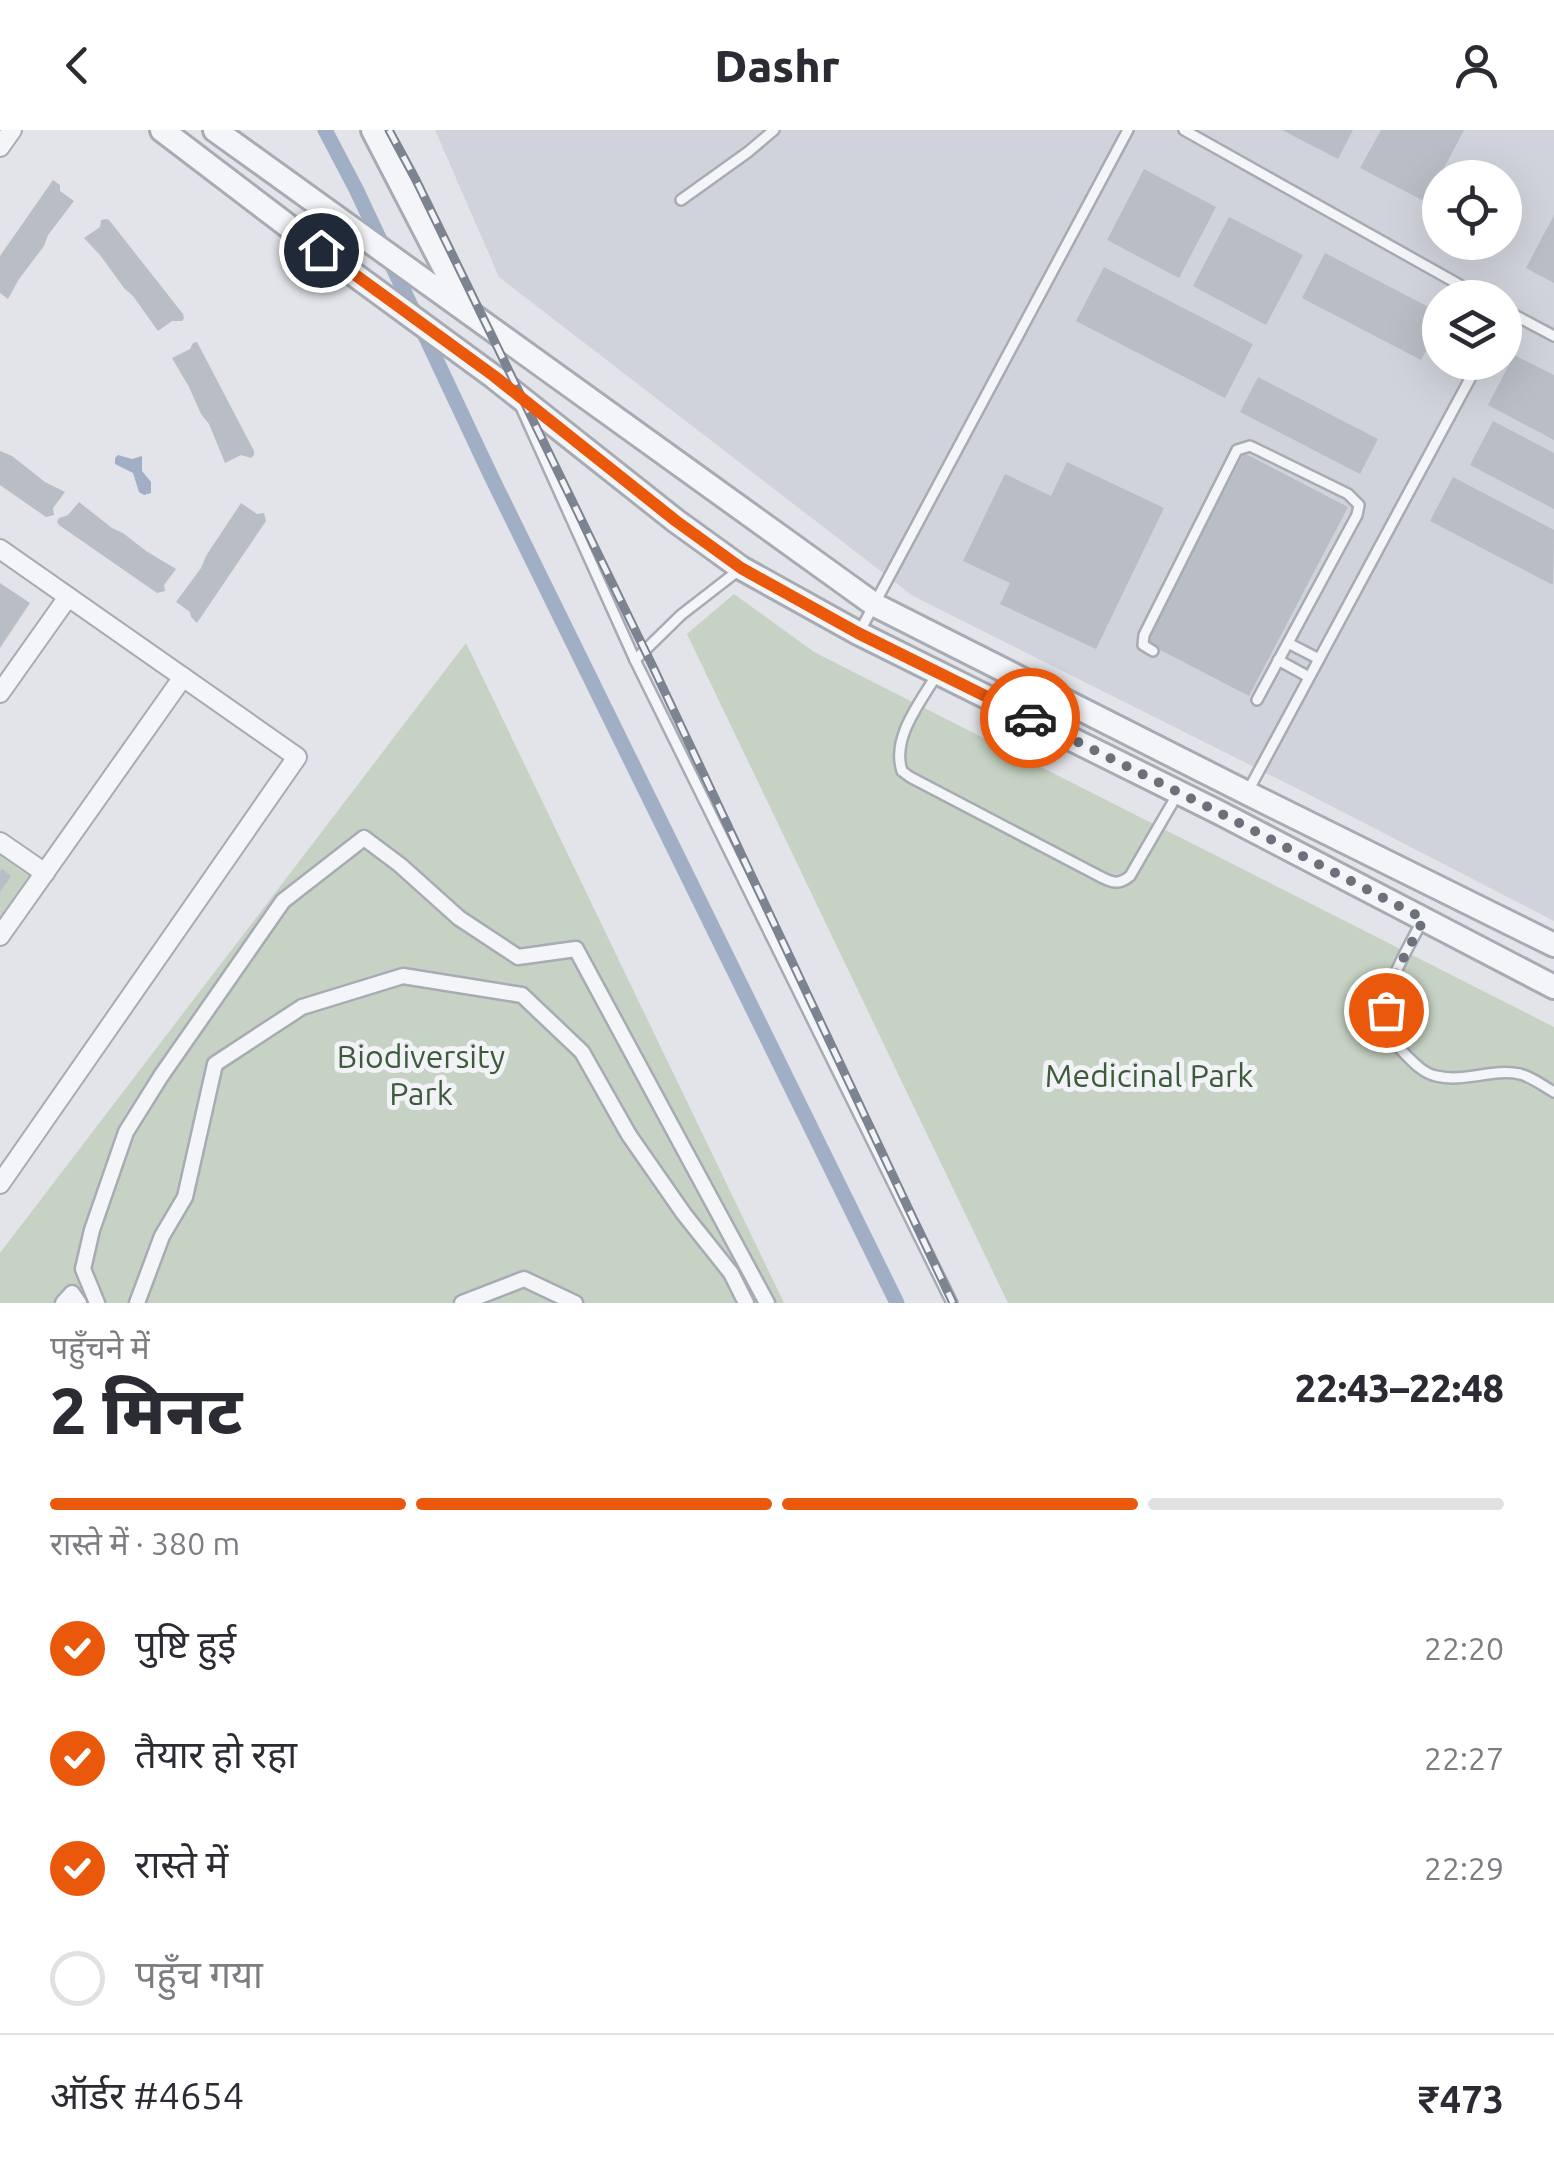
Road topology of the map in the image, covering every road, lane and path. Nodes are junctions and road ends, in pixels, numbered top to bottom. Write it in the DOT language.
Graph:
graph roads {
  1 [pos="12,130"];
  2 [pos="162,130"];
  3 [pos="215,130"];
  4 [pos="373,130"];
  5 [pos="774,130"];
  6 [pos="1128,130"];
  7 [pos="1184,130"];
  8 [pos="0,147"];
  9 [pos="680,200"];
  10 [pos="1451,280"];
  11 [pos="460,307"];
  12 [pos="1522,320"];
  13 [pos="1554,336"];
  14 [pos="1469,380"];
  15 [pos="514,393"];
  16 [pos="0,549"];
  17 [pos="741,568"];
  18 [pos="68,597"];
  19 [pos="875,605"];
  20 [pos="858,633"];
  21 [pos="1288,642"];
  22 [pos="1153,651"];
  23 [pos="1319,659"];
  24 [pos="635,660"];
  25 [pos="1278,660"];
  26 [pos="938,673"];
  27 [pos="183,677"];
  28 [pos="1309,677"];
  29 [pos="0,693"];
  30 [pos="1257,700"];
  31 [pos="1179,792"];
  32 [pos="1247,793"];
  33 [pos="0,842"];
  34 [pos="45,873"];
  35 [pos="1424,919"];
  36 [pos="0,936"];
  37 [pos="1554,945"];
  38 [pos="1554,987"];
  39 [pos="1554,1092"];
  40 [pos="0,1184"];
  41 [pos="63,1303"];
  42 [pos="79,1303"];
  43 [pos="97,1303"];
  44 [pos="137,1303"];
  45 [pos="462,1303"];
  46 [pos="575,1303"];
  47 [pos="746,1303"];
  48 [pos="767,1303"];
  49 [pos="952,1303"];
  1 -- 8 [label="street"];
  2 -- 15 [label="street"];
  3 -- 11 [label="street"];
  4 -- 11 [label="street"];
  5 -- 9 [label="lane"];
  6 -- 19 [label="lane"];
  7 -- 10 [label="lane"];
  11 -- 19 [label="street"];
  12 -- 13 [label="lane"];
  14 -- 23 [label="lane"];
  15 -- 17 [label="street"];
  15 -- 24 [label="lane"];
  16 -- 18 [label="street"];
  17 -- 20 [label="street"];
  17 -- 24 [label="lane"];
  18 -- 27 [label="street"];
  18 -- 29 [label="street"];
  19 -- 20 [label="lane"];
  19 -- 32 [label="street"];
  20 -- 26 [label="street"];
  21 -- 22 [label="lane"];
  21 -- 23 [label="lane"];
  21 -- 25 [label="lane"];
  23 -- 28 [label="lane"];
  24 -- 49 [label="lane"];
  25 -- 28 [label="lane"];
  25 -- 30 [label="lane"];
  26 -- 31 [label="street"];
  26 -- 31 [label="lane"];
  27 -- 34 [label="street"];
  27 -- 40 [label="street"];
  28 -- 32 [label="lane"];
  31 -- 35 [label="street"];
  32 -- 37 [label="street"];
  33 -- 34 [label="street"];
  34 -- 36 [label="street"];
  35 -- 38 [label="street"];
  35 -- 39 [label="lane"];
  41 -- 42 [label="street"];
  43 -- 48 [label="street"];
  44 -- 47 [label="street"];
  45 -- 46 [label="street"];
}
